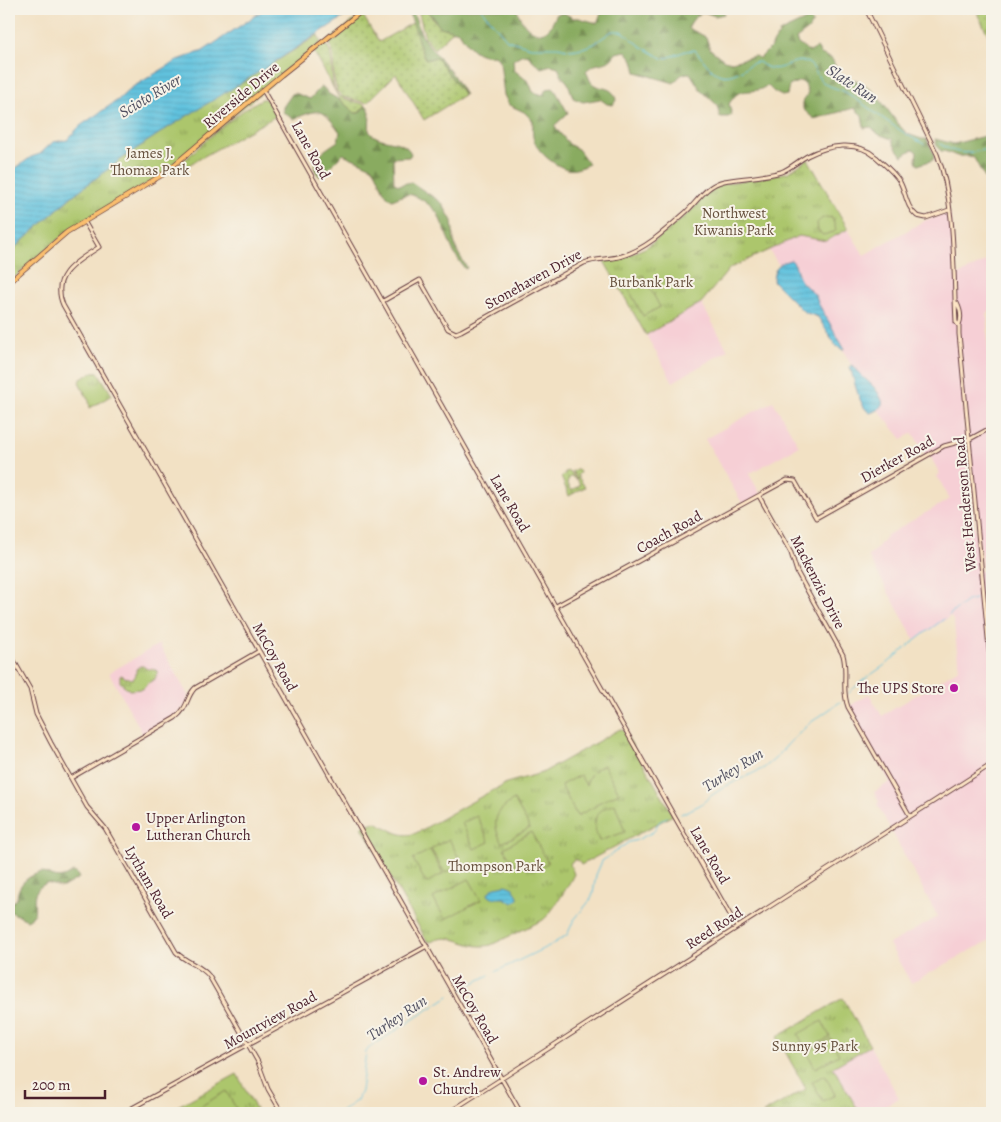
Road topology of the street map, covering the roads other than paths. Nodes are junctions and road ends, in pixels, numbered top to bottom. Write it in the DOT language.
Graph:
graph roads {
  1 [pos="364,9"];
  2 [pos="866,9"];
  3 [pos="263,90"];
  4 [pos="949,210"];
  5 [pos="84,221"];
  6 [pos="9,282"];
  7 [pos="383,302"];
  8 [pos="992,427"];
  9 [pos="970,439"];
  10 [pos="792,479"];
  11 [pos="759,496"];
  12 [pos="556,606"];
  13 [pos="259,651"];
  14 [pos="9,652"];
  15 [pos="992,680"];
  16 [pos="992,764"];
  17 [pos="71,778"];
  18 [pos="910,816"];
  19 [pos="737,927"];
  20 [pos="427,946"];
  21 [pos="248,1045"];
  22 [pos="502,1079"];
  23 [pos="123,1113"];
  24 [pos="282,1113"];
  25 [pos="448,1113"];
  26 [pos="521,1113"];
  1 -- 3 [label="main road, Riverside Drive"];
  2 -- 4 [label="street, West Henderson Road"];
  3 -- 5 [label="main road, Riverside Drive"];
  3 -- 7 [label="street, Lane Road"];
  4 -- 7 [label="street, Stonehaven Drive"];
  4 -- 9 [label="street, West Henderson Road"];
  5 -- 6 [label="main road, Riverside Drive"];
  5 -- 13 [label="street, McCoy Road"];
  7 -- 12 [label="street, Lane Road"];
  8 -- 9 [label="street, Dierker Road"];
  9 -- 10 [label="street, Dierker Road"];
  9 -- 15 [label="street, West Henderson Road"];
  10 -- 11 [label="street, Coach Road"];
  11 -- 12 [label="street, Coach Road"];
  11 -- 18 [label="street, Mackenzie Drive"];
  12 -- 19 [label="street, Lane Road"];
  13 -- 17 [label="street"];
  13 -- 20 [label="street, McCoy Road"];
  14 -- 17 [label="street, Lytham Road"];
  16 -- 18 [label="street, Reed Road"];
  17 -- 21 [label="street, Lytham Road"];
  18 -- 19 [label="street, Reed Road"];
  19 -- 22 [label="street, Reed Road"];
  20 -- 21 [label="street, Mountview Road"];
  20 -- 22 [label="street, McCoy Road"];
  21 -- 23 [label="street, Mountview Road"];
  21 -- 24 [label="street, Lytham Road"];
  22 -- 25 [label="street, Reed Road"];
  22 -- 26 [label="street, McCoy Road"];
}
